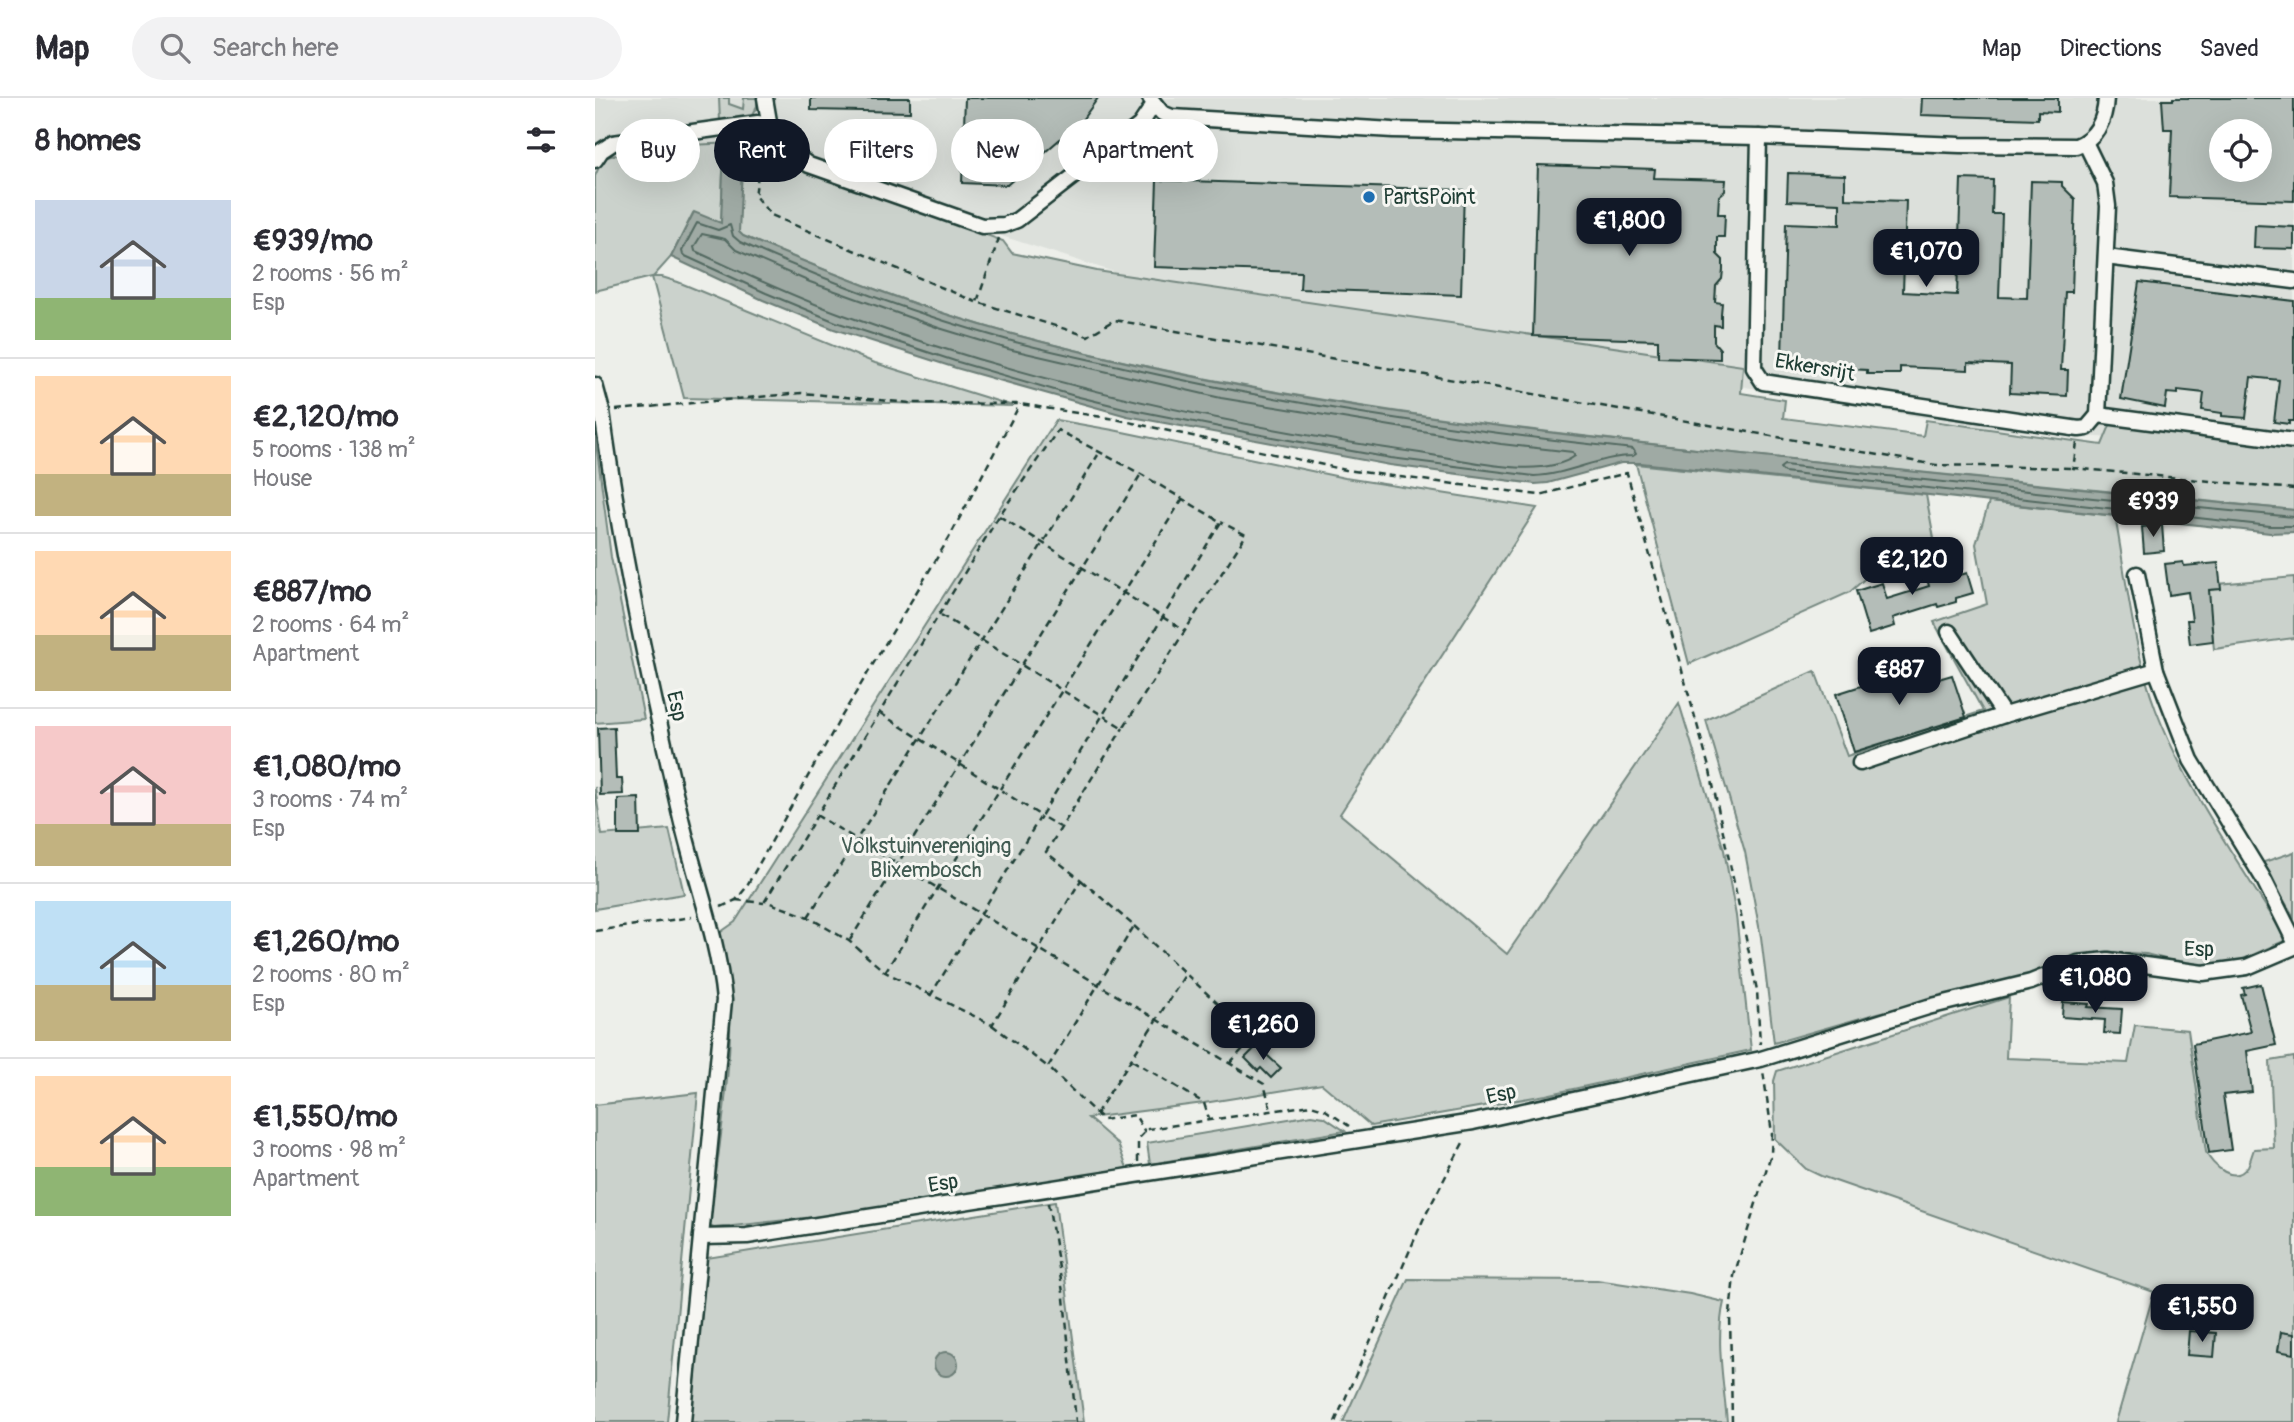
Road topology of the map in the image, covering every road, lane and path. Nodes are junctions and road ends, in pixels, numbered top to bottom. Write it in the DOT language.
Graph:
graph roads {
  1 [pos="765,98"];
  2 [pos="2106,98"];
  3 [pos="1152,101"];
  4 [pos="769,119"];
  5 [pos="714,129"];
  6 [pos="1759,136"];
  7 [pos="2085,142"];
  8 [pos="595,160"];
  9 [pos="810,165"];
  10 [pos="757,182"];
  11 [pos="1004,225"];
  12 [pos="2106,257"];
  13 [pos="2294,281"];
  14 [pos="977,302"];
  15 [pos="596,387"];
  16 [pos="1020,404"];
  17 [pos="602,411"];
  18 [pos="2098,415"];
  19 [pos="2080,429"];
  20 [pos="2294,441"];
  21 [pos="1099,453"];
  22 [pos="2073,468"];
  23 [pos="1141,474"];
  24 [pos="2294,489"];
  25 [pos="1183,498"];
  26 [pos="999,516"];
  27 [pos="1221,522"];
  28 [pos="1043,543"];
  29 [pos="1082,567"];
  30 [pos="2137,574"];
  31 [pos="1123,593"];
  32 [pos="941,615"];
  33 [pos="1162,617"];
  34 [pos="1185,631"];
  35 [pos="1949,632"];
  36 [pos="982,640"];
  37 [pos="1021,665"];
  38 [pos="2156,670"];
  39 [pos="1062,690"];
  40 [pos="880,713"];
  41 [pos="1102,715"];
  42 [pos="2004,715"];
  43 [pos="1123,728"];
  44 [pos="920,739"];
  45 [pos="1860,763"];
  46 [pos="960,764"];
  47 [pos="1000,789"];
  48 [pos="816,815"];
  49 [pos="1041,816"];
  50 [pos="1061,827"];
  51 [pos="857,840"];
  52 [pos="897,864"];
  53 [pos="1081,880"];
  54 [pos="937,888"];
  55 [pos="736,900"];
  56 [pos="764,903"];
  57 [pos="980,914"];
  58 [pos="706,915"];
  59 [pos="808,917"];
  60 [pos="1133,926"];
  61 [pos="595,931"];
  62 [pos="2294,940"];
  63 [pos="849,941"];
  64 [pos="2294,947"];
  65 [pos="1038,949"];
  66 [pos="885,972"];
  67 [pos="1185,974"];
  68 [pos="1098,985"];
  69 [pos="930,996"];
  70 [pos="1157,1020"];
  71 [pos="992,1025"];
  72 [pos="1761,1059"];
  73 [pos="1132,1060"];
  74 [pos="1229,1064"];
  75 [pos="1048,1067"];
  76 [pos="1271,1110"];
  77 [pos="1096,1114"];
  78 [pos="1209,1119"];
  79 [pos="1473,1122"];
  80 [pos="1145,1132"];
  81 [pos="1370,1140"];
  82 [pos="1137,1176"];
  83 [pos="1046,1188"];
  84 [pos="701,1237"];
  85 [pos="683,1422"];
  86 [pos="1076,1422"];
  87 [pos="1335,1422"];
  88 [pos="1732,1422"];
  1 -- 4 [label="street"];
  2 -- 7 [label="street"];
  3 -- 6 [label="street"];
  3 -- 11 [label="street"];
  5 -- 8 [label="street"];
  6 -- 7 [label="street"];
  6 -- 19 [label="street, Ekkersrijt"];
  7 -- 12 [label="street"];
  9 -- 11 [label="street"];
  10 -- 14 [label="path"];
  11 -- 14 [label="path"];
  12 -- 13 [label="street"];
  12 -- 18 [label="street"];
  14 -- 22 [label="path"];
  15 -- 17 [label="street, Esp"];
  16 -- 17 [label="path"];
  16 -- 55 [label="path"];
  16 -- 72 [label="path"];
  17 -- 58 [label="street, Esp"];
  18 -- 19 [label="street"];
  18 -- 20 [label="street"];
  19 -- 22 [label="path"];
  21 -- 23 [label="path"];
  21 -- 26 [label="path"];
  21 -- 28 [label="path"];
  22 -- 24 [label="path"];
  23 -- 25 [label="path"];
  23 -- 29 [label="path"];
  25 -- 27 [label="path"];
  25 -- 31 [label="path"];
  26 -- 28 [label="path"];
  26 -- 32 [label="path"];
  27 -- 33 [label="path"];
  27 -- 34 [label="path"];
  28 -- 29 [label="path"];
  28 -- 36 [label="path"];
  29 -- 31 [label="path"];
  29 -- 37 [label="path"];
  30 -- 38 [label="street"];
  31 -- 33 [label="path"];
  31 -- 39 [label="path"];
  32 -- 36 [label="path"];
  32 -- 40 [label="path"];
  33 -- 34 [label="path"];
  33 -- 41 [label="path"];
  34 -- 43 [label="path"];
  35 -- 42 [label="street"];
  36 -- 37 [label="path"];
  36 -- 44 [label="path"];
  37 -- 39 [label="path"];
  37 -- 46 [label="path"];
  38 -- 42 [label="street"];
  38 -- 62 [label="street"];
  39 -- 41 [label="path"];
  39 -- 47 [label="path"];
  40 -- 44 [label="path"];
  40 -- 48 [label="path"];
  41 -- 43 [label="path"];
  41 -- 49 [label="path"];
  42 -- 45 [label="street"];
  43 -- 50 [label="path"];
  44 -- 46 [label="path"];
  44 -- 51 [label="path"];
  46 -- 47 [label="path"];
  46 -- 52 [label="path"];
  47 -- 49 [label="path"];
  47 -- 54 [label="path"];
  48 -- 51 [label="path"];
  48 -- 59 [label="path"];
  49 -- 50 [label="path"];
  49 -- 57 [label="path"];
  50 -- 53 [label="path"];
  51 -- 52 [label="path"];
  51 -- 59 [label="path"];
  52 -- 54 [label="path"];
  52 -- 63 [label="path"];
  53 -- 60 [label="path"];
  53 -- 65 [label="path"];
  54 -- 57 [label="path"];
  54 -- 66 [label="path"];
  55 -- 56 [label="path"];
  55 -- 58 [label="path"];
  57 -- 65 [label="path"];
  57 -- 69 [label="path"];
  58 -- 61 [label="path"];
  58 -- 84 [label="street, Esp"];
  59 -- 63 [label="path"];
  60 -- 67 [label="path"];
  60 -- 68 [label="path"];
  63 -- 66 [label="path"];
  64 -- 72 [label="street, Esp"];
  65 -- 68 [label="path"];
  65 -- 71 [label="path"];
  66 -- 69 [label="path"];
  67 -- 70 [label="path"];
  67 -- 74 [label="path"];
  68 -- 70 [label="path"];
  68 -- 75 [label="path"];
  69 -- 71 [label="path"];
  70 -- 73 [label="path"];
  70 -- 74 [label="path"];
  71 -- 75 [label="path"];
  72 -- 79 [label="street, Esp"];
  72 -- 88 [label="path"];
  73 -- 77 [label="path"];
  73 -- 78 [label="path"];
  74 -- 76 [label="path"];
  75 -- 77 [label="path"];
  76 -- 78 [label="path"];
  76 -- 81 [label="path"];
  77 -- 80 [label="path"];
  78 -- 80 [label="path"];
  79 -- 81 [label="street, Esp"];
  79 -- 87 [label="path"];
  80 -- 82 [label="path"];
  81 -- 82 [label="street, Esp"];
  82 -- 83 [label="street, Esp"];
  83 -- 84 [label="street, Esp"];
  83 -- 86 [label="path"];
  84 -- 85 [label="street, Esp"];
}
